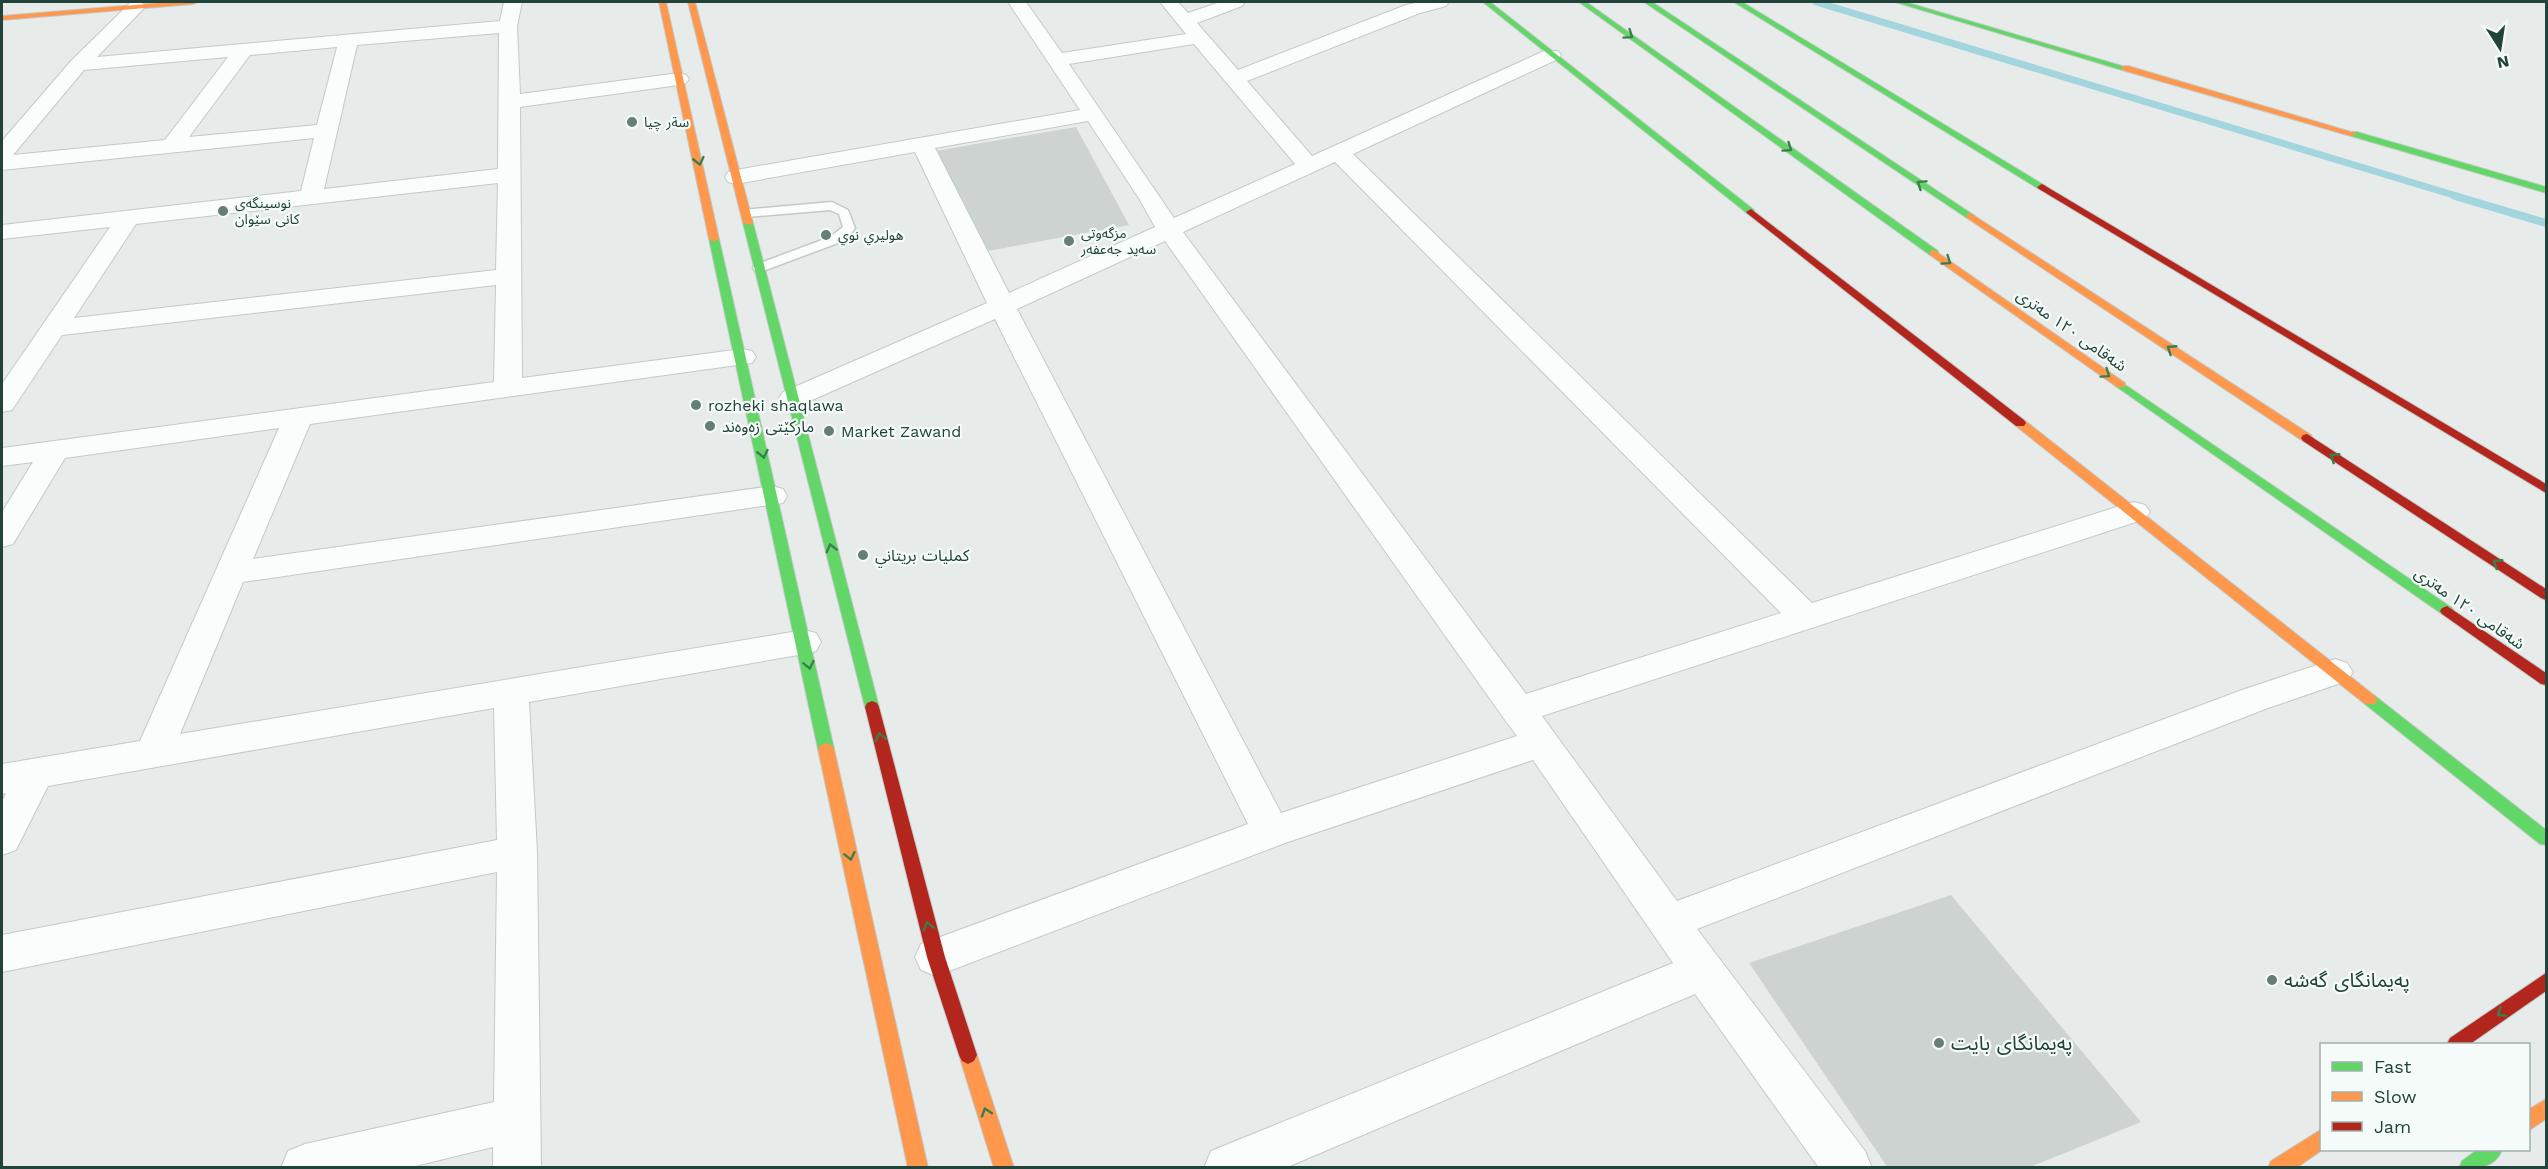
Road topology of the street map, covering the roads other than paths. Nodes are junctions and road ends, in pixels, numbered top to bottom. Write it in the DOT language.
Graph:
graph roads {
  1 [pos="193,2"];
  2 [pos="513,2"];
  3 [pos="663,2"];
  4 [pos="691,2"];
  5 [pos="1017,2"];
  6 [pos="1169,2"];
  7 [pos="1236,2"];
  8 [pos="1440,2"];
  9 [pos="1486,2"];
  10 [pos="1581,2"];
  11 [pos="1648,2"];
  12 [pos="1738,2"];
  13 [pos="1899,2"];
  14 [pos="137,6"];
  15 [pos="1755,8"];
  16 [pos="2,18"];
  17 [pos="1186,20"];
  18 [pos="508,26"];
  19 [pos="1201,37"];
  20 [pos="348,41"];
  21 [pos="686,45"];
  22 [pos="244,50"];
  23 [pos="1551,55"];
  24 [pos="1057,60"];
  25 [pos="78,65"];
  26 [pos="1236,78"];
  27 [pos="679,79"];
  28 [pos="510,102"];
  29 [pos="1094,114"];
  30 [pos="328,130"];
  31 [pos="172,146"];
  32 [pos="923,146"];
  33 [pos="1338,153"];
  34 [pos="2,154"];
  35 [pos="2,163"];
  36 [pos="1309,166"];
  37 [pos="509,175"];
  38 [pos="736,177"];
  39 [pos="2547,190"];
  40 [pos="310,197"];
  41 [pos="746,213"];
  42 [pos="128,218"];
  43 [pos="1169,230"];
  44 [pos="2,232"];
  45 [pos="759,268"];
  46 [pos="508,276"];
  47 [pos="1002,306"];
  48 [pos="52,328"];
  49 [pos="742,357"];
  50 [pos="508,388"];
  51 [pos="793,398"];
  52 [pos="2,404"];
  53 [pos="299,415"];
  54 [pos="55,450"];
  55 [pos="2,457"];
  56 [pos="2547,489"];
  57 [pos="772,496"];
  58 [pos="2134,512"];
  59 [pos="2,537"];
  60 [pos="229,573"];
  61 [pos="2547,595"];
  62 [pos="1806,618"];
  63 [pos="804,642"];
  64 [pos="2335,672"];
  65 [pos="2547,680"];
  66 [pos="511,692"];
  67 [pos="1518,710"];
  68 [pos="1540,743"];
  69 [pos="154,751"];
  70 [pos="19,776"];
  71 [pos="1271,832"];
  72 [pos="2,839"];
  73 [pos="2547,839"];
  74 [pos="517,852"];
  75 [pos="1668,922"];
  76 [pos="2,954"];
  77 [pos="936,957"];
  78 [pos="1703,971"];
  79 [pos="2547,981"];
  80 [pos="2457,1043"];
  81 [pos="2547,1108"];
  82 [pos="517,1119"];
  83 [pos="2530,1121"];
  84 [pos="2320,1139"];
  85 [pos="304,1167"];
  86 [pos="517,1167"];
  87 [pos="918,1167"];
  88 [pos="1004,1167"];
  89 [pos="1228,1167"];
  90 [pos="1848,1167"];
  91 [pos="2278,1167"];
  1 -- 14 [label="main road"];
  2 -- 18 [label="street"];
  3 -- 21 [label="main road"];
  4 -- 21 [label="main road"];
  5 -- 24 [label="street"];
  6 -- 17 [label="street"];
  7 -- 17 [label="street"];
  8 -- 26 [label="street"];
  9 -- 23 [label="main road"];
  10 -- 65 [label="main road, شەقامی ١٢٠ مەتری, one-way"];
  61 -- 11 [label="main road, one-way"];
  12 -- 15 [label="main road"];
  13 -- 39 [label="main road"];
  14 -- 16 [label="main road"];
  14 -- 25 [label="street"];
  15 -- 56 [label="main road"];
  17 -- 19 [label="street"];
  18 -- 20 [label="street"];
  18 -- 28 [label="street"];
  19 -- 24 [label="street"];
  19 -- 26 [label="street"];
  20 -- 22 [label="street"];
  20 -- 30 [label="street"];
  21 -- 27 [label="main road"];
  21 -- 38 [label="main road"];
  22 -- 25 [label="street"];
  22 -- 31 [label="street"];
  23 -- 33 [label="street"];
  23 -- 58 [label="main road"];
  24 -- 29 [label="street"];
  25 -- 34 [label="street"];
  26 -- 36 [label="street"];
  27 -- 28 [label="street"];
  27 -- 49 [label="main road, one-way"];
  28 -- 37 [label="street"];
  29 -- 32 [label="street"];
  29 -- 43 [label="street"];
  30 -- 31 [label="street"];
  30 -- 40 [label="street"];
  31 -- 35 [label="street"];
  32 -- 38 [label="street"];
  32 -- 47 [label="street"];
  33 -- 36 [label="street"];
  33 -- 62 [label="street"];
  36 -- 43 [label="street"];
  37 -- 40 [label="street"];
  37 -- 46 [label="street"];
  38 -- 41 [label="main road"];
  40 -- 42 [label="street"];
  41 -- 45 [label="main road"];
  41 -- 45 [label="lane"];
  42 -- 44 [label="street"];
  42 -- 48 [label="street"];
  43 -- 47 [label="street"];
  43 -- 67 [label="street"];
  45 -- 51 [label="main road"];
  46 -- 48 [label="street"];
  46 -- 50 [label="street"];
  47 -- 51 [label="street"];
  47 -- 71 [label="street"];
  48 -- 52 [label="street"];
  49 -- 50 [label="street"];
  49 -- 57 [label="main road, one-way"];
  50 -- 53 [label="street"];
  77 -- 51 [label="main road, one-way"];
  53 -- 54 [label="street"];
  53 -- 60 [label="street"];
  54 -- 55 [label="street"];
  54 -- 59 [label="street"];
  57 -- 60 [label="street"];
  57 -- 63 [label="main road"];
  58 -- 62 [label="street"];
  58 -- 64 [label="main road"];
  60 -- 69 [label="street"];
  62 -- 67 [label="street"];
  63 -- 66 [label="street"];
  63 -- 87 [label="main road, one-way"];
  64 -- 73 [label="main road"];
  64 -- 75 [label="street"];
  66 -- 69 [label="street"];
  66 -- 74 [label="street"];
  67 -- 68 [label="street"];
  68 -- 71 [label="street"];
  68 -- 75 [label="street"];
  69 -- 70 [label="street"];
  70 -- 72 [label="street"];
  71 -- 77 [label="street"];
  74 -- 76 [label="street"];
  74 -- 82 [label="street"];
  75 -- 78 [label="street"];
  88 -- 77 [label="main road, one-way"];
  78 -- 89 [label="street"];
  78 -- 90 [label="street"];
  79 -- 80 [label="main road, one-way"];
  81 -- 83 [label="main road"];
  82 -- 85 [label="street"];
  82 -- 86 [label="street"];
  84 -- 91 [label="main road"];
}
